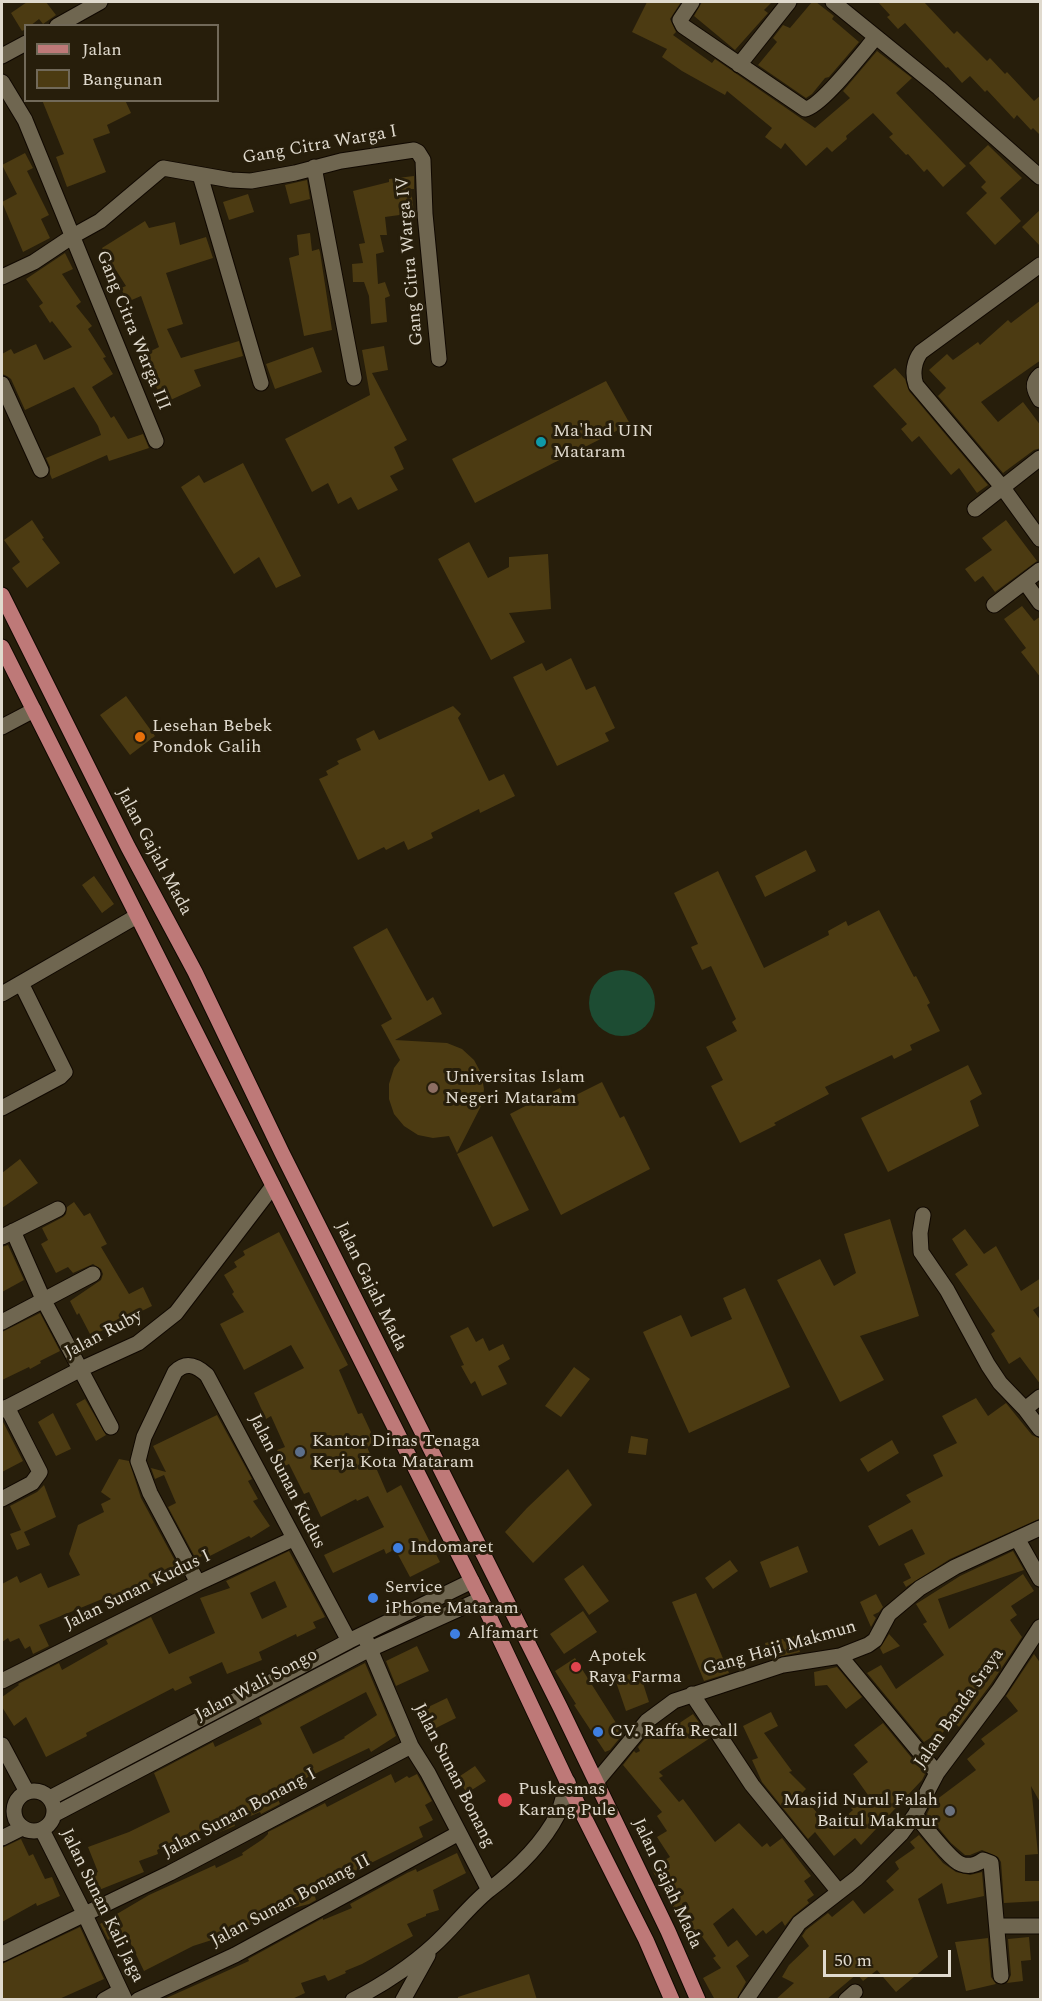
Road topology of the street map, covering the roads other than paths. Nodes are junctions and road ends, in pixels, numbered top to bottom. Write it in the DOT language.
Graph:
graph roads {
  1 [pos="100,2"];
  2 [pos="692,2"];
  3 [pos="789,2"];
  4 [pos="833,2"];
  5 [pos="61,24"];
  6 [pos="876,37"];
  7 [pos="24,44"];
  8 [pos="2,56"];
  9 [pos="739,64"];
  10 [pos="2,82"];
  11 [pos="423,160"];
  12 [pos="314,167"];
  13 [pos="200,175"];
  14 [pos="1041,177"];
  15 [pos="73,236"];
  16 [pos="1041,265"];
  17 [pos="2,277"];
  18 [pos="439,359"];
  19 [pos="1041,375"];
  20 [pos="354,378"];
  21 [pos="261,383"];
  22 [pos="2,384"];
  23 [pos="1041,400"];
  24 [pos="156,441"];
  25 [pos="1041,458"];
  26 [pos="41,470"];
  27 [pos="1003,488"];
  28 [pos="975,509"];
  29 [pos="1041,539"];
  30 [pos="1041,570"];
  31 [pos="1025,582"];
  32 [pos="2,595"];
  33 [pos="1041,603"];
  34 [pos="993,605"];
  35 [pos="2,647"];
  36 [pos="33,710"];
  37 [pos="2,727"];
  38 [pos="128,847"];
  39 [pos="108,858"];
  40 [pos="137,916"];
  41 [pos="21,983"];
  42 [pos="2,994"];
  43 [pos="2,1108"];
  44 [pos="273,1186"];
  45 [pos="58,1209"];
  46 [pos="923,1215"];
  47 [pos="7,1234"];
  48 [pos="93,1274"];
  49 [pos="43,1299"];
  50 [pos="2,1322"];
  51 [pos="81,1369"];
  52 [pos="1041,1397"];
  53 [pos="4,1409"];
  54 [pos="1025,1409"];
  55 [pos="111,1427"];
  56 [pos="1041,1428"];
  57 [pos="444,1477"];
  58 [pos="424,1487"];
  59 [pos="2,1499"];
  60 [pos="1041,1528"];
  61 [pos="293,1539"];
  62 [pos="1018,1540"];
  63 [pos="1041,1580"];
  64 [pos="472,1581"];
  65 [pos="198,1583"];
  66 [pos="481,1599"];
  67 [pos="1041,1627"];
  68 [pos="356,1637"];
  69 [pos="371,1649"];
  70 [pos="840,1656"];
  71 [pos="545,1677"];
  72 [pos="2,1681"];
  73 [pos="523,1687"];
  74 [pos="692,1694"];
  75 [pos="2,1746"];
  76 [pos="411,1746"];
  77 [pos="937,1773"];
  78 [pos="597,1781"];
  79 [pos="568,1782"];
  80 [pos="27,1792"];
  81 [pos="50,1798"];
  82 [pos="55,1814"];
  83 [pos="915,1815"];
  84 [pos="13,1823"];
  85 [pos="42,1830"];
  86 [pos="459,1833"];
  87 [pos="2,1838"];
  88 [pos="489,1890"];
  89 [pos="839,1892"];
  90 [pos="85,1915"];
  91 [pos="998,1926"];
  92 [pos="1041,1926"];
  93 [pos="668,1931"];
  94 [pos="646,1940"];
  95 [pos="433,1947"];
  96 [pos="2,1954"];
  97 [pos="1001,1976"];
  98 [pos="123,1995"];
  99 [pos="104,2000"];
  100 [pos="138,2000"];
  101 [pos="353,2000"];
  102 [pos="403,2000"];
  103 [pos="672,2000"];
  104 [pos="698,2000"];
  105 [pos="746,2000"];
  1 -- 5 [label="street"];
  2 -- 9 [label="street"];
  3 -- 9 [label="street"];
  4 -- 6 [label="street"];
  6 -- 9 [label="street"];
  6 -- 14 [label="street"];
  7 -- 8 [label="street"];
  10 -- 15 [label="street, Gang Citra Warga III"];
  11 -- 12 [label="street, Gang Citra Warga I"];
  11 -- 18 [label="street, Gang Citra Warga IV"];
  12 -- 13 [label="street, Gang Citra Warga I"];
  12 -- 20 [label="street"];
  13 -- 15 [label="street, Gang Citra Warga I"];
  13 -- 21 [label="street"];
  15 -- 17 [label="street, Gang Citra Warga I"];
  15 -- 24 [label="street, Gang Citra Warga III"];
  16 -- 27 [label="street"];
  19 -- 23 [label="street"];
  22 -- 26 [label="street"];
  25 -- 27 [label="street"];
  27 -- 28 [label="street"];
  27 -- 29 [label="street"];
  30 -- 31 [label="street"];
  31 -- 33 [label="street"];
  31 -- 34 [label="street"];
  32 -- 38 [label="main road, Jalan Gajah Mada"];
  35 -- 36 [label="main road"];
  36 -- 37 [label="street"];
  36 -- 39 [label="main road"];
  38 -- 39 [label="main road"];
  38 -- 57 [label="main road, Jalan Gajah Mada"];
  39 -- 40 [label="main road"];
  40 -- 41 [label="street"];
  40 -- 44 [label="main road"];
  41 -- 42 [label="street"];
  41 -- 43 [label="street"];
  44 -- 51 [label="street, Jalan Ruby"];
  44 -- 58 [label="main road"];
  45 -- 47 [label="street"];
  46 -- 54 [label="street"];
  47 -- 49 [label="street"];
  48 -- 49 [label="street"];
  49 -- 50 [label="street"];
  49 -- 51 [label="street"];
  51 -- 53 [label="street, Jalan Ruby"];
  51 -- 55 [label="street"];
  52 -- 54 [label="street"];
  53 -- 59 [label="street"];
  54 -- 56 [label="street"];
  57 -- 58 [label="main road"];
  57 -- 71 [label="main road, Jalan Gajah Mada"];
  58 -- 64 [label="main road"];
  60 -- 62 [label="street, Gang Haji Makmun"];
  61 -- 65 [label="street, Jalan Sunan Kudus I"];
  61 -- 65 [label="street, Jalan Sunan Kudus"];
  61 -- 68 [label="street, Jalan Sunan Kudus"];
  62 -- 63 [label="street"];
  62 -- 70 [label="street, Gang Haji Makmun"];
  64 -- 66 [label="main road"];
  64 -- 68 [label="street, Jalan Wali Songo"];
  65 -- 72 [label="street, Jalan Sunan Kudus I"];
  66 -- 69 [label="street, Jalan Wali Songo"];
  66 -- 73 [label="main road"];
  67 -- 77 [label="street, Jalan Banda Sraya"];
  68 -- 69 [label="street, Jalan Sunan Bonang"];
  68 -- 81 [label="street, Jalan Wali Songo"];
  69 -- 76 [label="street, Jalan Sunan Bonang"];
  69 -- 82 [label="street, Jalan Wali Songo"];
  70 -- 74 [label="street, Gang Haji Makmun"];
  70 -- 77 [label="street"];
  71 -- 73 [label="main road"];
  71 -- 78 [label="main road, Jalan Gajah Mada"];
  73 -- 79 [label="main road"];
  74 -- 78 [label="street, Gang Haji Makmun"];
  74 -- 89 [label="street"];
  75 -- 80 [label="street"];
  76 -- 86 [label="street, Jalan Sunan Bonang"];
  76 -- 90 [label="street, Jalan Sunan Bonang I"];
  77 -- 83 [label="street, Jalan Banda Sraya"];
  78 -- 93 [label="main road, Jalan Gajah Mada"];
  79 -- 88 [label="street"];
  79 -- 94 [label="main road"];
  80 -- 81 [label="street"];
  80 -- 84 [label="street"];
  81 -- 82 [label="street"];
  82 -- 85 [label="street"];
  83 -- 89 [label="street, Jalan Banda Sraya"];
  83 -- 91 [label="street"];
  84 -- 85 [label="street"];
  84 -- 87 [label="street"];
  85 -- 90 [label="street, Jalan Sunan Kali Jaga"];
  86 -- 88 [label="street, Jalan Sunan Bonang"];
  86 -- 100 [label="street, Jalan Sunan Bonang II"];
  88 -- 95 [label="street"];
  89 -- 105 [label="street, Jalan Banda Sraya"];
  90 -- 96 [label="street, Jalan Sunan Bonang I"];
  90 -- 98 [label="street, Jalan Sunan Kali Jaga"];
  91 -- 92 [label="street"];
  91 -- 97 [label="street"];
  93 -- 94 [label="main road"];
  93 -- 104 [label="main road, Jalan Gajah Mada"];
  94 -- 103 [label="main road"];
  95 -- 101 [label="street"];
  95 -- 102 [label="street"];
  98 -- 99 [label="street"];
}
